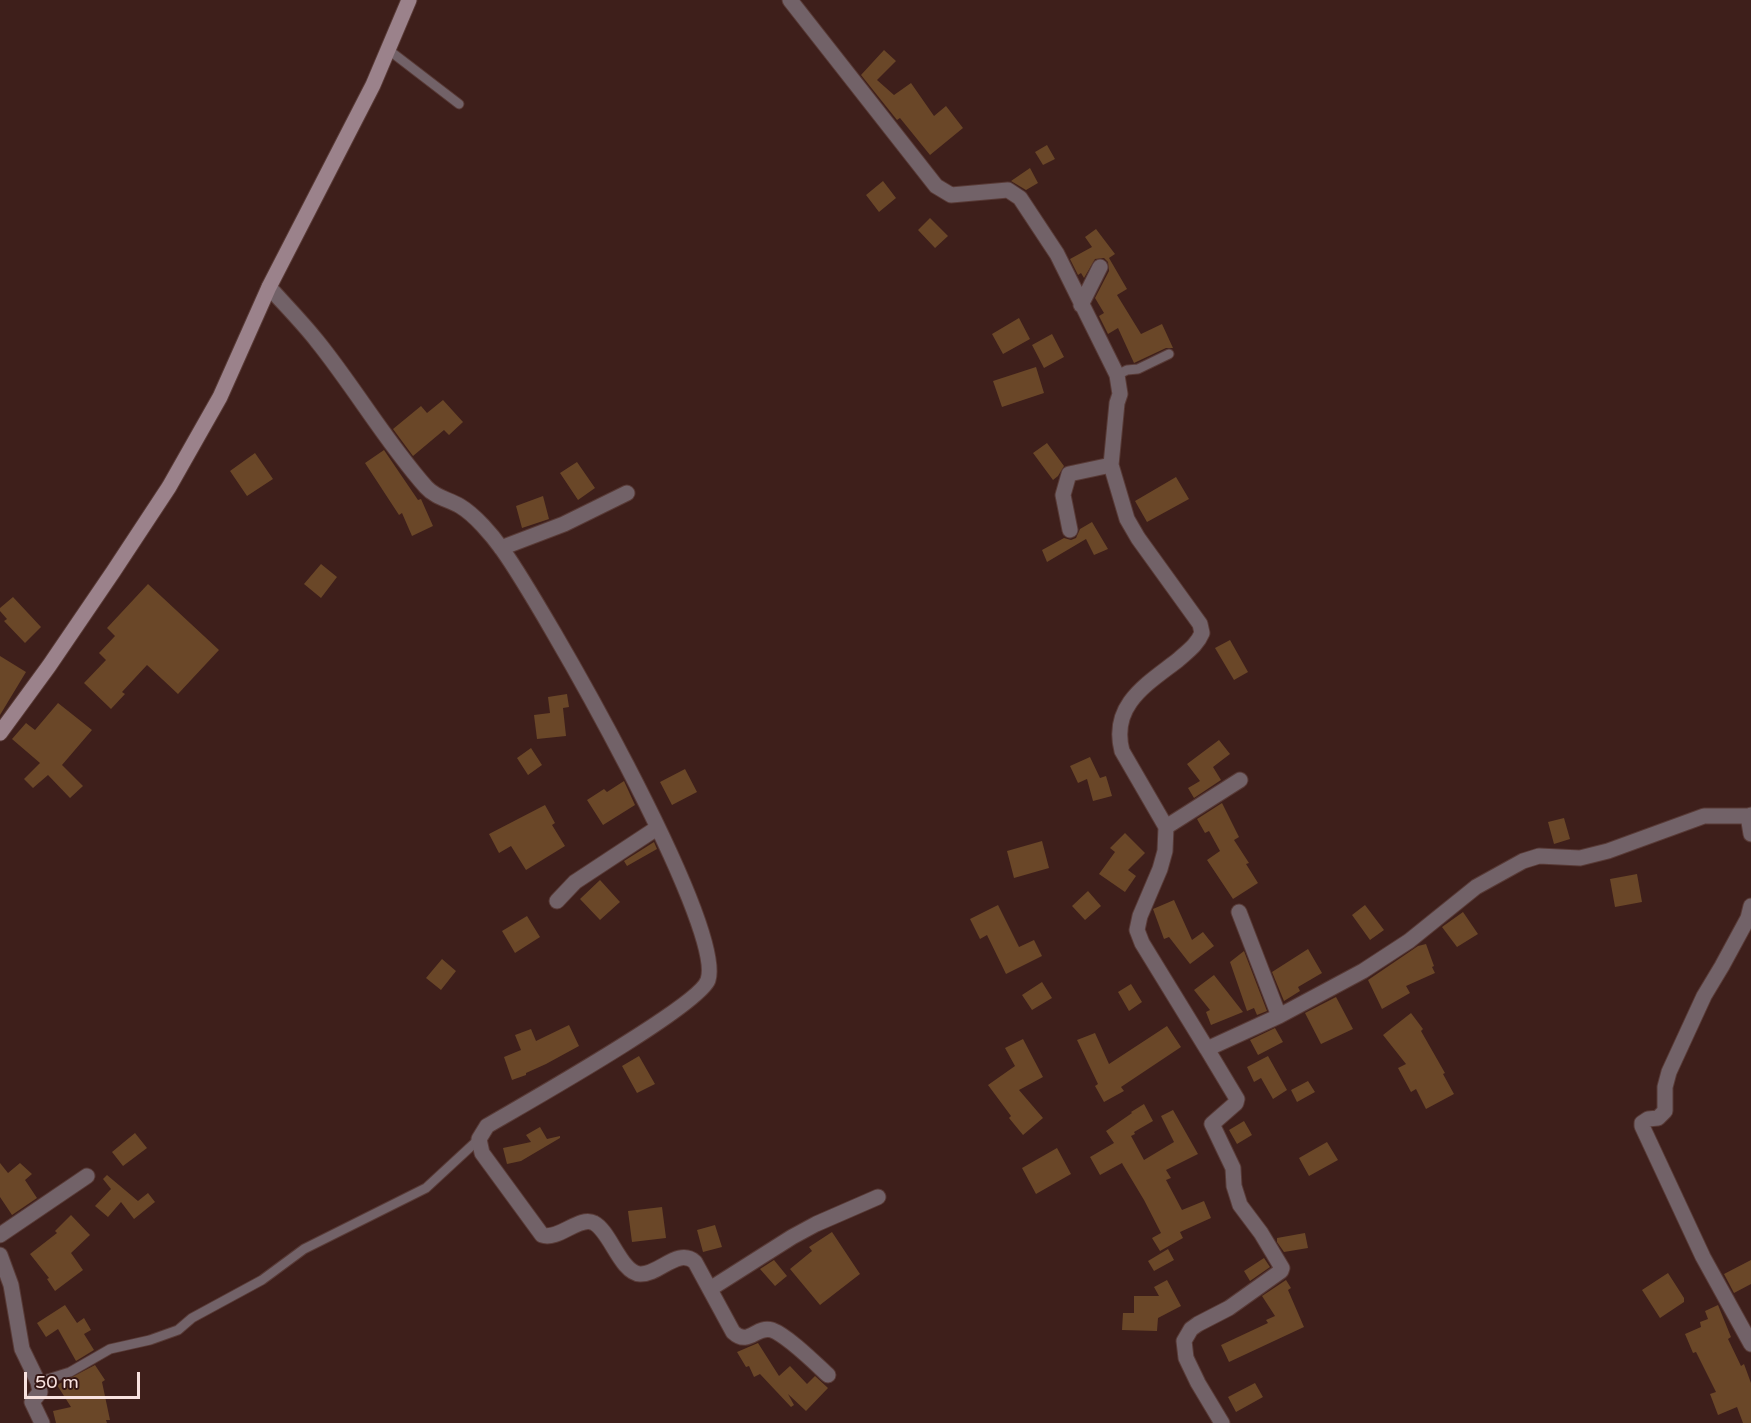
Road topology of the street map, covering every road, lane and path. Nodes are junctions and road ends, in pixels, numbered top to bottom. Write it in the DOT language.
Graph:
graph roads {
  1 [pos="409,0"];
  2 [pos="790,0"];
  3 [pos="390,51"];
  4 [pos="459,104"];
  5 [pos="1100,267"];
  6 [pos="269,287"];
  7 [pos="1081,305"];
  8 [pos="1169,354"];
  9 [pos="1117,375"];
  10 [pos="1111,465"];
  11 [pos="627,493"];
  12 [pos="1070,530"];
  13 [pos="501,548"];
  14 [pos="0,733"];
  15 [pos="1240,780"];
  16 [pos="1750,816"];
  17 [pos="1166,827"];
  18 [pos="657,828"];
  19 [pos="1751,834"];
  20 [pos="557,901"];
  21 [pos="1751,906"];
  22 [pos="1239,912"];
  23 [pos="1279,1016"];
  24 [pos="1207,1049"];
  25 [pos="479,1139"];
  26 [pos="87,1176"];
  27 [pos="878,1197"];
  28 [pos="0,1235"];
  29 [pos="0,1255"];
  30 [pos="710,1290"];
  31 [pos="1751,1344"];
  32 [pos="828,1375"];
  33 [pos="38,1382"];
  34 [pos="37,1421"];
  35 [pos="1222,1423"];
  1 -- 3 [label="street"];
  2 -- 7 [label="street"];
  3 -- 4 [label="lane"];
  3 -- 6 [label="street"];
  5 -- 7 [label="street"];
  6 -- 13 [label="street"];
  6 -- 14 [label="street"];
  7 -- 9 [label="street"];
  8 -- 9 [label="lane"];
  9 -- 10 [label="street"];
  10 -- 12 [label="street"];
  10 -- 17 [label="street"];
  11 -- 13 [label="street"];
  13 -- 18 [label="street"];
  15 -- 17 [label="street"];
  16 -- 19 [label="street"];
  16 -- 23 [label="street"];
  17 -- 24 [label="street"];
  18 -- 20 [label="street"];
  18 -- 25 [label="street"];
  21 -- 31 [label="street"];
  22 -- 23 [label="street"];
  23 -- 24 [label="street"];
  24 -- 35 [label="street"];
  25 -- 30 [label="street"];
  25 -- 33 [label="lane"];
  26 -- 28 [label="street"];
  27 -- 30 [label="street"];
  29 -- 33 [label="street"];
  30 -- 32 [label="street"];
  33 -- 34 [label="street"];
}
